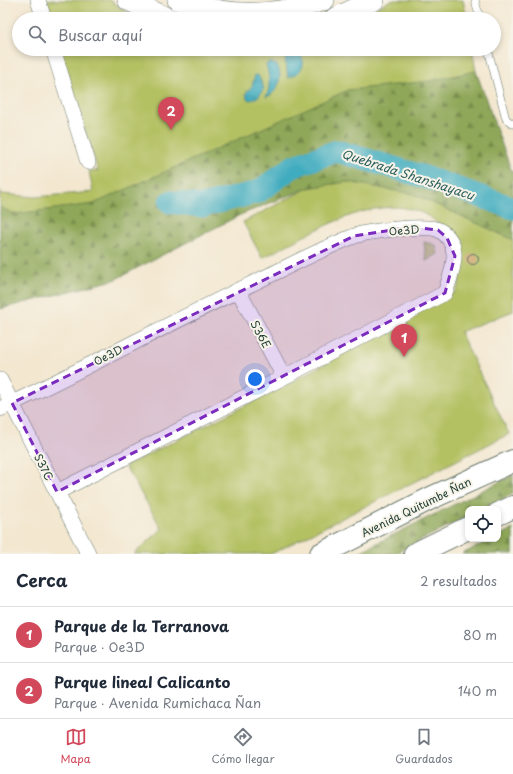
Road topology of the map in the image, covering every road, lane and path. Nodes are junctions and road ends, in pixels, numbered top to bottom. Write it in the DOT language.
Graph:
graph roads {
  1 [pos="38,0"];
  2 [pos="128,0"];
  3 [pos="178,0"];
  4 [pos="324,0"];
  5 [pos="374,0"];
  6 [pos="475,0"];
  7 [pos="42,12"];
  8 [pos="154,12"];
  9 [pos="237,12"];
  10 [pos="259,12"];
  11 [pos="335,12"];
  12 [pos="478,12"];
  13 [pos="55,56"];
  14 [pos="490,56"];
  15 [pos="513,124"];
  16 [pos="88,162"];
  17 [pos="238,290"];
  18 [pos="284,377"];
  19 [pos="0,380"];
  20 [pos="6,406"];
  21 [pos="513,461"];
  22 [pos="57,492"];
  23 [pos="513,507"];
  24 [pos="501,513"];
  25 [pos="465,529"];
  26 [pos="87,554"];
  27 [pos="321,554"];
  28 [pos="415,554"];
  1 -- 7 [label="street"];
  2 -- 8 [label="main road"];
  3 -- 9 [label="main road"];
  4 -- 10 [label="main road"];
  5 -- 11 [label="main road"];
  6 -- 12 [label="lane"];
  13 -- 16 [label="street"];
  14 -- 15 [label="lane"];
  17 -- 18 [label="street, S36E"];
  17 -- 18 [label="street, Oe3D"];
  17 -- 20 [label="street, Oe3D"];
  18 -- 22 [label="street, Oe3D"];
  19 -- 20 [label="street, S37C"];
  20 -- 22 [label="street, S37C"];
  21 -- 27 [label="main road, Avenida Quitumbe Ñan"];
  22 -- 26 [label="street, S37C"];
  23 -- 24 [label="main road"];
  25 -- 28 [label="main road"];
}
